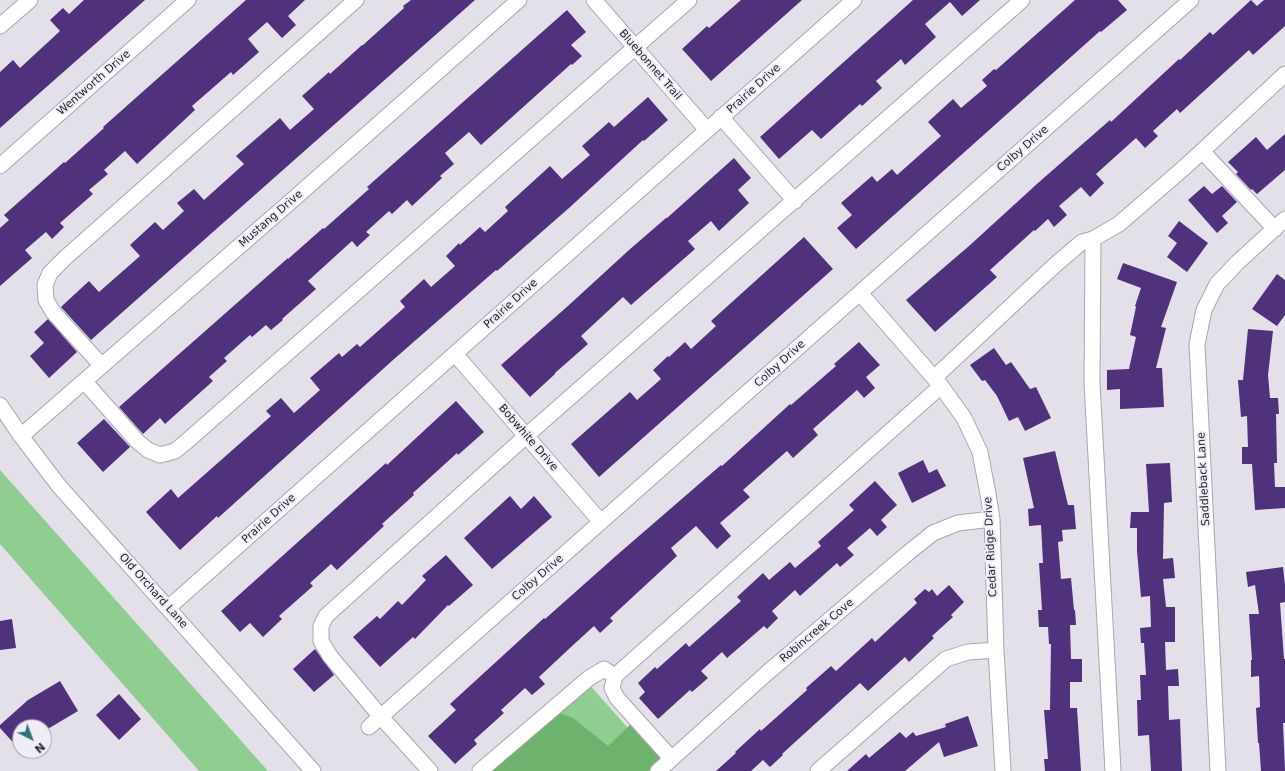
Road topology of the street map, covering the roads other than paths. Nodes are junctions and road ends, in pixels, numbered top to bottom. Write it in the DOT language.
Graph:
graph roads {
  1 [pos="30,0"];
  2 [pos="188,0"];
  3 [pos="356,0"];
  4 [pos="519,0"];
  5 [pos="594,0"];
  6 [pos="689,0"];
  7 [pos="854,0"];
  8 [pos="1022,0"];
  9 [pos="1191,0"];
  10 [pos="0,26"];
  11 [pos="636,48"];
  12 [pos="1285,74"];
  13 [pos="722,118"];
  14 [pos="707,130"];
  15 [pos="1202,151"];
  16 [pos="0,166"];
  17 [pos="795,201"];
  18 [pos="1280,224"];
  19 [pos="1093,239"];
  20 [pos="860,293"];
  21 [pos="455,354"];
  22 [pos="102,366"];
  23 [pos="84,381"];
  24 [pos="938,382"];
  25 [pos="0,406"];
  26 [pos="21,436"];
  27 [pos="526,436"];
  28 [pos="992,519"];
  29 [pos="601,522"];
  30 [pos="168,608"];
  31 [pos="996,650"];
  32 [pos="614,676"];
  33 [pos="381,717"];
  34 [pos="369,727"];
  35 [pos="671,758"];
  36 [pos="313,771"];
  37 [pos="430,771"];
  38 [pos="480,771"];
  39 [pos="658,771"];
  40 [pos="818,771"];
  41 [pos="1003,771"];
  42 [pos="1112,771"];
  43 [pos="1218,771"];
  1 -- 10 [label="street"];
  2 -- 16 [label="street, Wentworth Drive"];
  3 -- 22 [label="street"];
  4 -- 22 [label="street, Mustang Drive"];
  5 -- 11 [label="street, Bluebonnet Trail"];
  6 -- 11 [label="street"];
  7 -- 13 [label="street, Prairie Drive"];
  8 -- 17 [label="street"];
  9 -- 20 [label="street, Colby Drive"];
  11 -- 14 [label="street, Bluebonnet Trail"];
  11 -- 23 [label="street"];
  12 -- 15 [label="street"];
  13 -- 14 [label="street, Prairie Drive"];
  13 -- 17 [label="street"];
  14 -- 21 [label="street, Prairie Drive"];
  15 -- 18 [label="street"];
  15 -- 19 [label="street"];
  17 -- 27 [label="street"];
  18 -- 43 [label="street, Saddleback Lane"];
  19 -- 24 [label="street"];
  19 -- 42 [label="street"];
  20 -- 24 [label="street, Cedar Ridge Drive"];
  20 -- 29 [label="street, Colby Drive"];
  21 -- 27 [label="street, Bobwhite Drive"];
  21 -- 30 [label="street, Prairie Drive"];
  22 -- 23 [label="street, Mustang Drive"];
  23 -- 26 [label="street, Mustang Drive"];
  24 -- 28 [label="street, Cedar Ridge Drive"];
  24 -- 32 [label="street"];
  25 -- 26 [label="street, Old Orchard Lane"];
  26 -- 30 [label="street, Old Orchard Lane"];
  27 -- 29 [label="street, Bobwhite Drive"];
  27 -- 33 [label="street"];
  28 -- 31 [label="street, Cedar Ridge Drive"];
  28 -- 35 [label="street, Robincreek Cove"];
  29 -- 33 [label="street, Colby Drive"];
  30 -- 36 [label="street, Old Orchard Lane"];
  31 -- 40 [label="street"];
  31 -- 41 [label="street, Cedar Ridge Drive"];
  32 -- 35 [label="street"];
  32 -- 38 [label="street"];
  33 -- 34 [label="street, Colby Drive"];
  33 -- 37 [label="street"];
  35 -- 39 [label="street, Robincreek Cove"];
}
